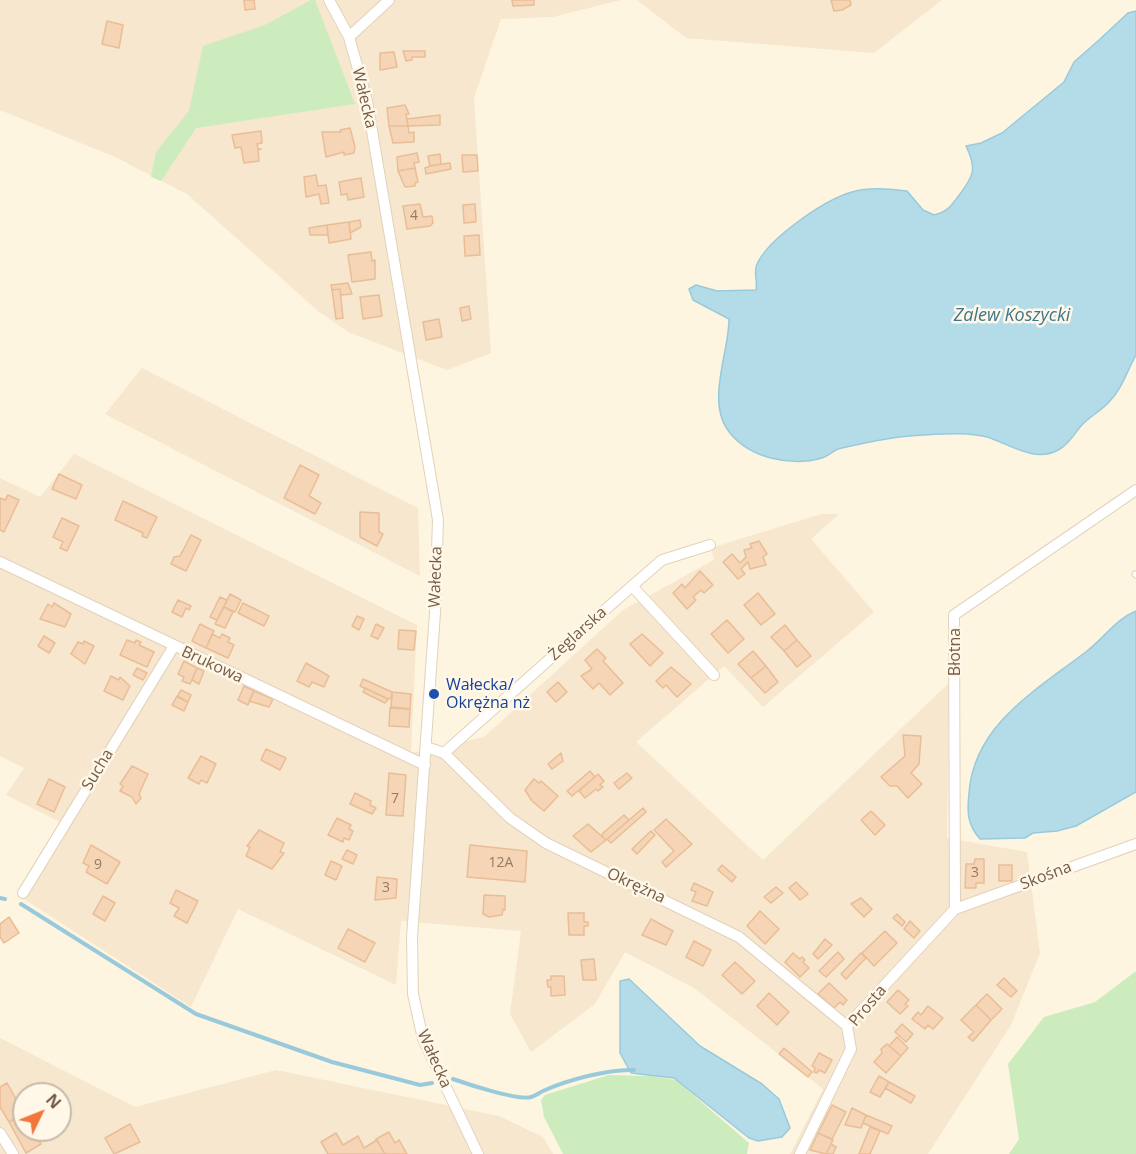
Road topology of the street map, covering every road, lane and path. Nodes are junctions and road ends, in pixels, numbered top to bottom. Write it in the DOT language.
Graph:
graph roads {
  1 [pos="329,0"];
  2 [pos="389,0"];
  3 [pos="349,37"];
  4 [pos="1136,490"];
  5 [pos="710,544"];
  6 [pos="0,562"];
  7 [pos="633,586"];
  8 [pos="174,646"];
  9 [pos="714,675"];
  10 [pos="426,747"];
  11 [pos="444,753"];
  12 [pos="425,765"];
  13 [pos="1136,844"];
  14 [pos="23,893"];
  15 [pos="955,909"];
  16 [pos="847,1026"];
  17 [pos="0,1132"];
  18 [pos="13,1154"];
  19 [pos="478,1154"];
  20 [pos="800,1154"];
  1 -- 3 [label="street, Wałecka"];
  2 -- 3 [label="street"];
  3 -- 10 [label="street, Wałecka"];
  4 -- 15 [label="street, Błotna"];
  5 -- 7 [label="street, Żeglarska"];
  6 -- 8 [label="street, Brukowa"];
  7 -- 9 [label="street"];
  7 -- 11 [label="street, Żeglarska"];
  8 -- 12 [label="street, Brukowa"];
  8 -- 14 [label="street, Sucha"];
  10 -- 11 [label="street, Okrężna"];
  10 -- 12 [label="street, Wałecka"];
  11 -- 16 [label="street, Okrężna"];
  12 -- 19 [label="street, Wałecka"];
  13 -- 15 [label="street, Skośna"];
  15 -- 16 [label="street, Prosta"];
  16 -- 20 [label="street, Prosta"];
  17 -- 18 [label="street"];
}
